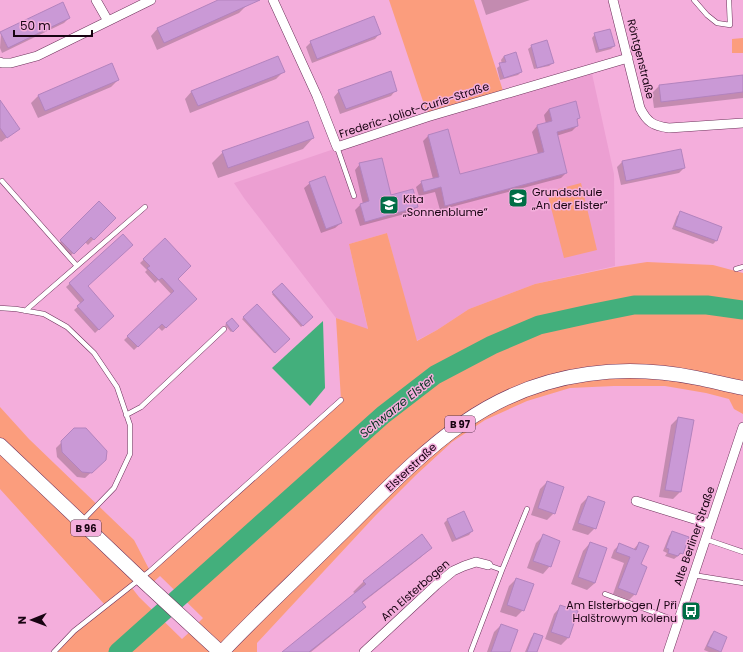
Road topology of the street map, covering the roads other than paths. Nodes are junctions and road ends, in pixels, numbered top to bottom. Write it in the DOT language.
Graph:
graph roads {
  1 [pos="96,0"];
  2 [pos="151,0"];
  3 [pos="273,0"];
  4 [pos="614,0"];
  5 [pos="694,0"];
  6 [pos="729,0"];
  7 [pos="108,21"];
  8 [pos="628,58"];
  9 [pos="1,62"];
  10 [pos="743,123"];
  11 [pos="337,147"];
  12 [pos="2,181"];
  13 [pos="354,196"];
  14 [pos="145,207"];
  15 [pos="77,266"];
  16 [pos="743,267"];
  17 [pos="736,270"];
  18 [pos="0,308"];
  19 [pos="25,311"];
  20 [pos="224,329"];
  21 [pos="743,388"];
  22 [pos="341,400"];
  23 [pos="126,415"];
  24 [pos="743,427"];
  25 [pos="0,445"];
  26 [pos="636,501"];
  27 [pos="527,509"];
  28 [pos="81,522"];
  29 [pos="710,524"];
  30 [pos="705,539"];
  31 [pos="743,552"];
  32 [pos="488,565"];
  33 [pos="502,570"];
  34 [pos="693,575"];
  35 [pos="141,579"];
  36 [pos="743,583"];
  37 [pos="605,594"];
  38 [pos="678,621"];
  39 [pos="471,651"];
  40 [pos="54,652"];
  41 [pos="221,652"];
  42 [pos="364,652"];
  43 [pos="668,652"];
  1 -- 7 [label="street"];
  2 -- 7 [label="street"];
  3 -- 11 [label="street, Frederic-Joliot-Curie-Straße"];
  4 -- 8 [label="street, Röntgenstraße"];
  5 -- 6 [label="lane"];
  7 -- 9 [label="street"];
  8 -- 10 [label="street, Röntgenstraße"];
  8 -- 11 [label="street, Frederic-Joliot-Curie-Straße"];
  11 -- 13 [label="lane"];
  12 -- 15 [label="lane"];
  14 -- 15 [label="lane"];
  15 -- 19 [label="lane"];
  16 -- 17 [label="lane"];
  18 -- 19 [label="lane"];
  19 -- 23 [label="lane"];
  20 -- 23 [label="lane"];
  21 -- 41 [label="main road, Elsterstraße / B 97"];
  22 -- 35 [label="lane"];
  23 -- 28 [label="lane"];
  24 -- 29 [label="street, Alte Berliner Straße"];
  25 -- 28 [label="main road, B 96"];
  26 -- 29 [label="street"];
  27 -- 33 [label="lane"];
  28 -- 35 [label="main road, B 96"];
  29 -- 30 [label="street, Alte Berliner Straße"];
  30 -- 31 [label="lane"];
  30 -- 34 [label="street, Alte Berliner Straße"];
  32 -- 33 [label="lane"];
  32 -- 42 [label="street, Am Elsterbogen"];
  33 -- 39 [label="lane"];
  34 -- 36 [label="lane"];
  34 -- 38 [label="street, Alte Berliner Straße"];
  35 -- 40 [label="lane"];
  35 -- 41 [label="main road, B 96"];
  37 -- 38 [label="lane"];
  38 -- 43 [label="street, Alte Berliner Straße"];
}
